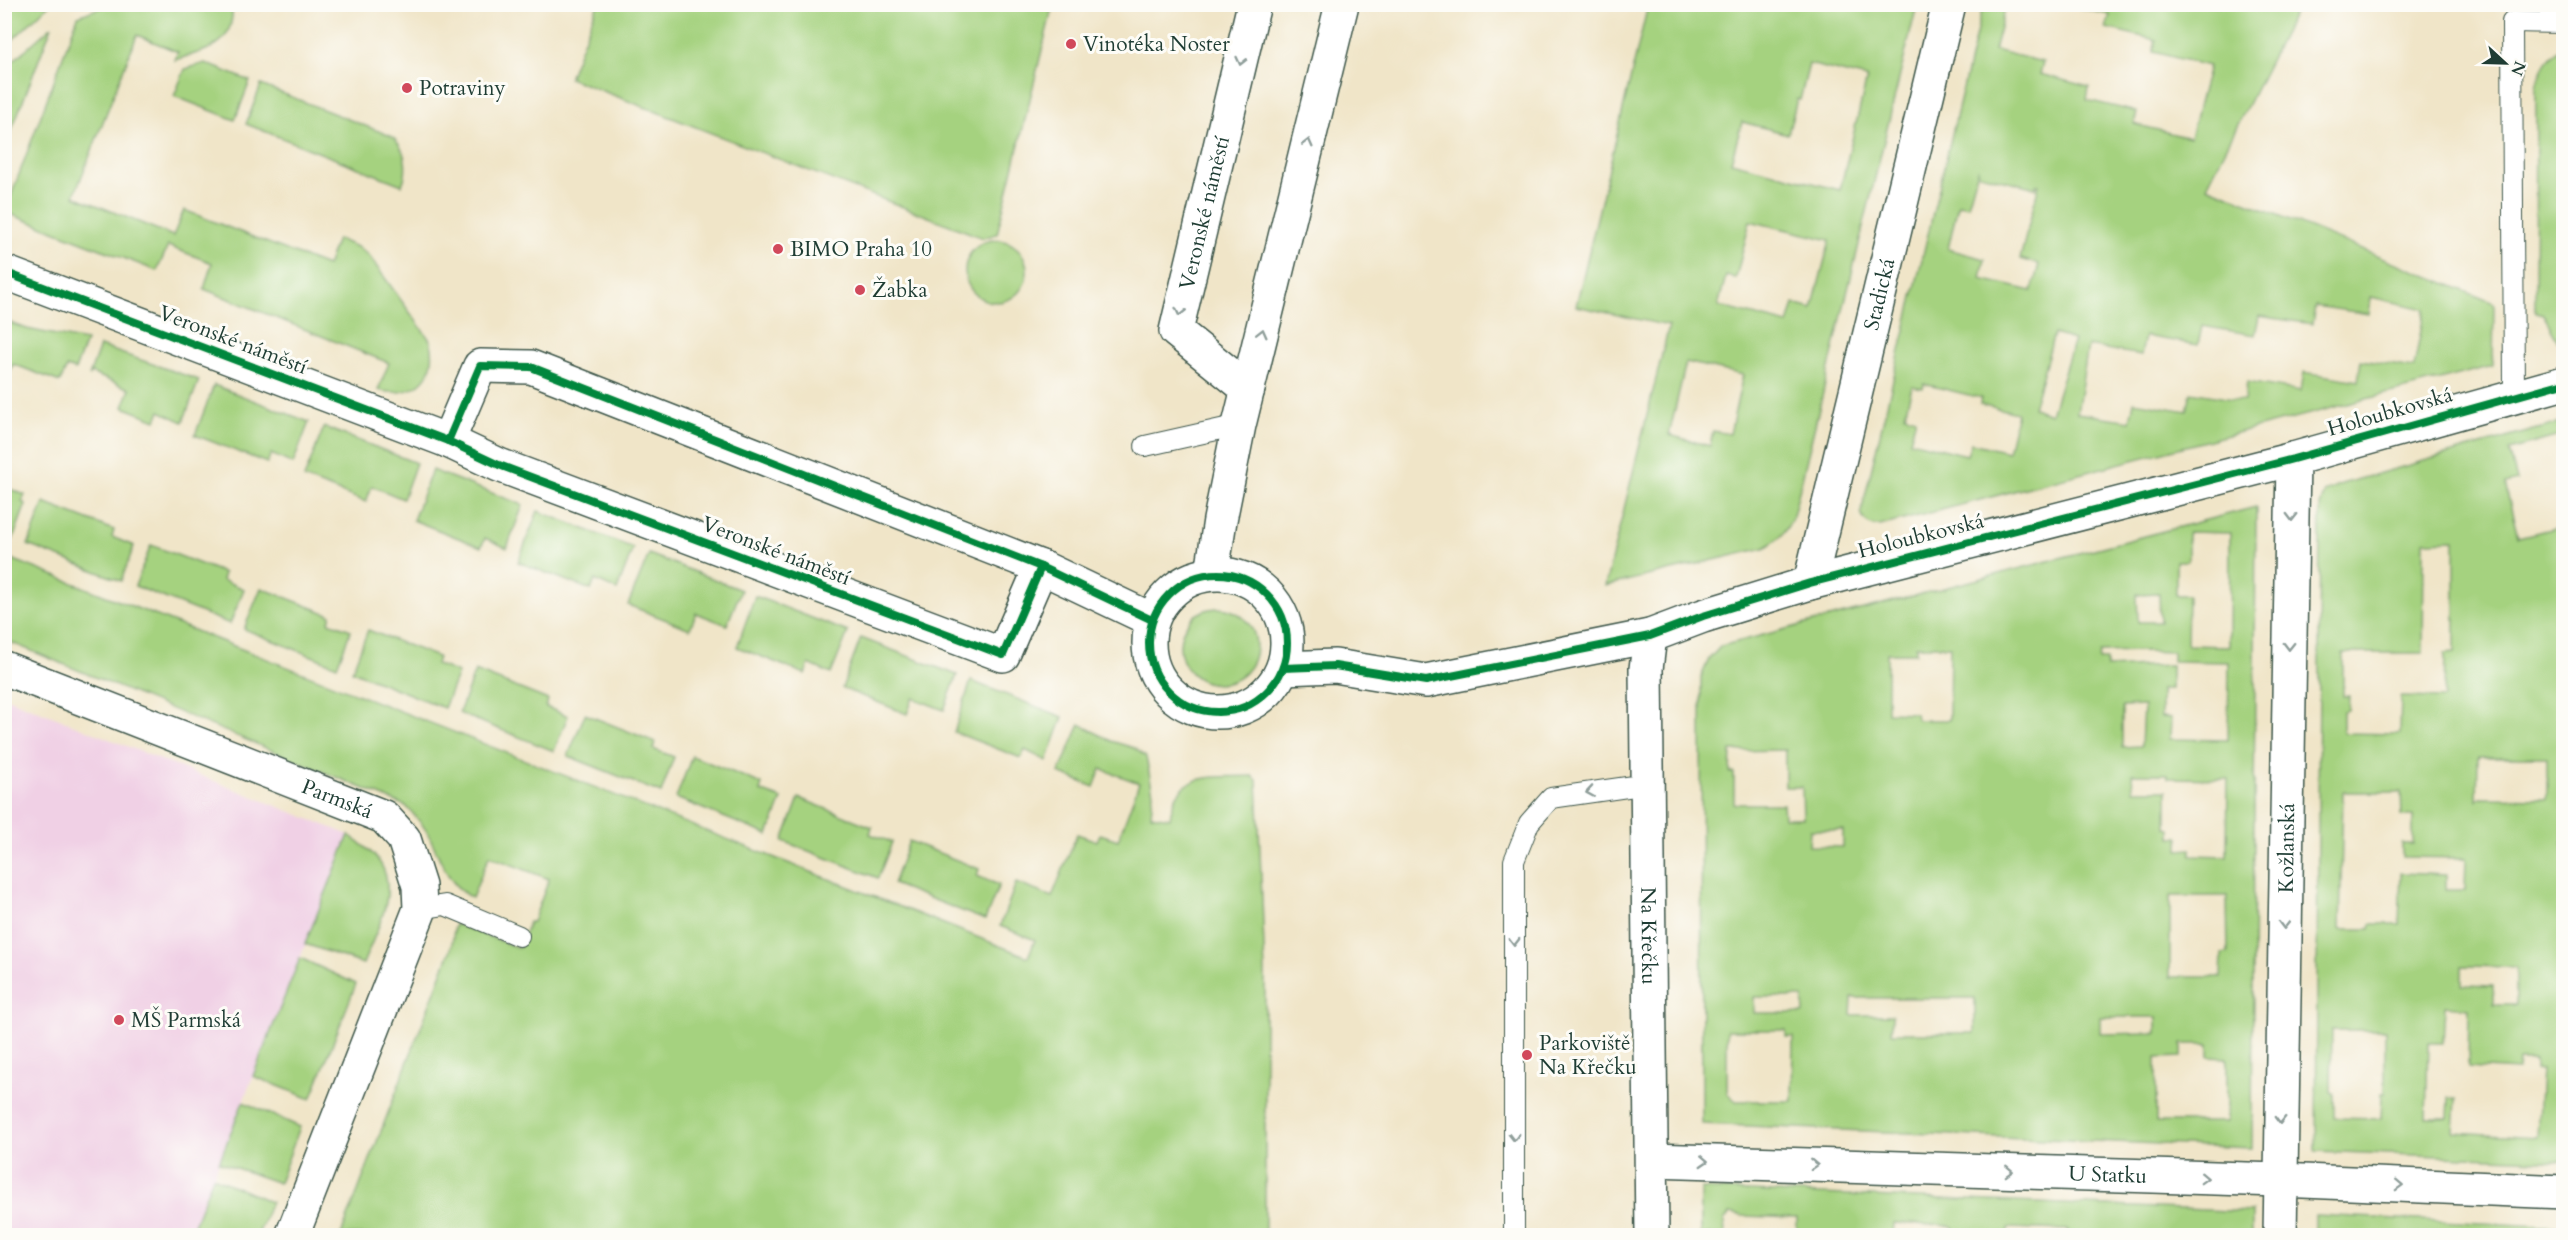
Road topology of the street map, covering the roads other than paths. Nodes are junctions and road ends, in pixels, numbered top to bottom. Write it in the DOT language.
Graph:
graph roads {
  1 [pos="1254,4"];
  2 [pos="1342,4"];
  3 [pos="1949,4"];
  4 [pos="2564,22"];
  5 [pos="4,272"];
  6 [pos="2564,383"];
  7 [pos="1248,389"];
  8 [pos="2514,396"];
  9 [pos="1239,425"];
  10 [pos="448,441"];
  11 [pos="1145,446"];
  12 [pos="2293,459"];
  13 [pos="1041,567"];
  14 [pos="1212,573"];
  15 [pos="1810,583"];
  16 [pos="1152,620"];
  17 [pos="1650,636"];
  18 [pos="4,668"];
  19 [pos="1283,668"];
  20 [pos="1648,784"];
  21 [pos="420,909"];
  22 [pos="519,936"];
  23 [pos="1652,1160"];
  24 [pos="2279,1180"];
  25 [pos="2564,1192"];
  26 [pos="292,1236"];
  27 [pos="1515,1236"];
  28 [pos="1652,1236"];
  29 [pos="2280,1236"];
  1 -- 7 [label="street, Veronské náměstí, one-way"];
  7 -- 2 [label="street, one-way"];
  3 -- 15 [label="street, Stadická"];
  4 -- 8 [label="lane"];
  5 -- 10 [label="street, Veronské náměstí"];
  6 -- 8 [label="street, Holoubkovská"];
  7 -- 9 [label="street"];
  8 -- 12 [label="street, Holoubkovská"];
  9 -- 11 [label="lane"];
  9 -- 14 [label="street"];
  10 -- 13 [label="street"];
  10 -- 13 [label="street, Veronské náměstí"];
  12 -- 15 [label="street, Holoubkovská"];
  12 -- 24 [label="street, Kožlanská, one-way"];
  13 -- 16 [label="street"];
  14 -- 16 [label="street"];
  14 -- 19 [label="street"];
  15 -- 17 [label="street, Holoubkovská"];
  16 -- 19 [label="street"];
  17 -- 19 [label="street, Holoubkovská"];
  17 -- 20 [label="street, Na Křečku"];
  18 -- 21 [label="street, Parmská"];
  20 -- 23 [label="street, Na Křečku"];
  20 -- 27 [label="lane, one-way"];
  21 -- 22 [label="lane"];
  21 -- 26 [label="street, Parmská"];
  23 -- 24 [label="street, U Statku, one-way"];
  23 -- 28 [label="street, Na Křečku"];
  24 -- 25 [label="street, U Statku, one-way"];
  24 -- 29 [label="street, Kožlanská"];
}
